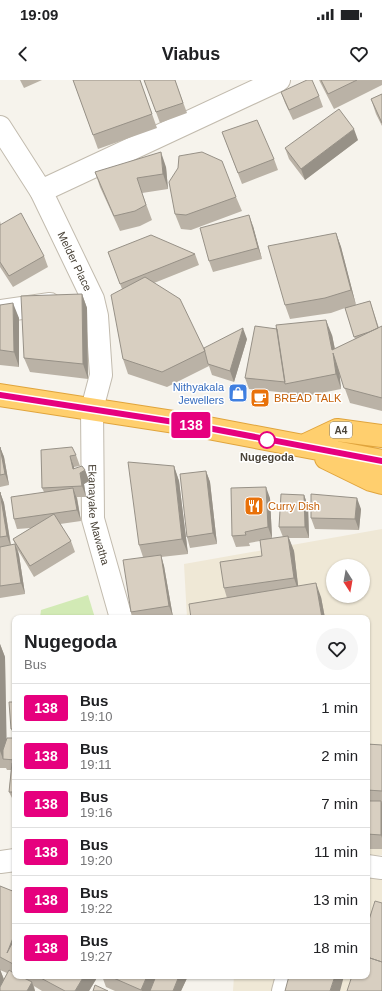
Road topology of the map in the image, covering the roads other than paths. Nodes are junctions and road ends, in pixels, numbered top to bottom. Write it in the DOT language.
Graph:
graph roads {
  1 [pos="279,80"];
  2 [pos="0,127"];
  3 [pos="41,191"];
  4 [pos="93,299"];
  5 [pos="0,311"];
  6 [pos="0,395"];
  7 [pos="92,409"];
  8 [pos="382,436"];
  9 [pos="303,446"];
  10 [pos="382,461"];
  11 [pos="382,483"];
  12 [pos="121,615"];
  13 [pos="12,860"];
  14 [pos="0,862"];
  15 [pos="370,866"];
  16 [pos="382,868"];
  17 [pos="287,979"];
  18 [pos="284,991"];
  1 -- 3 [label="street"];
  2 -- 3 [label="street, Melder Place"];
  3 -- 4 [label="street, Melder Place"];
  4 -- 5 [label="street"];
  4 -- 7 [label="street, Melder Place"];
  6 -- 7 [label="highway, A4"];
  7 -- 9 [label="highway, A4"];
  7 -- 12 [label="street, Ekanayake Mawatha"];
  8 -- 9 [label="highway, A4"];
  9 -- 10 [label="highway, A4"];
  9 -- 11 [label="highway, A4"];
  13 -- 14 [label="street"];
  15 -- 16 [label="street"];
  17 -- 18 [label="street"];
}
